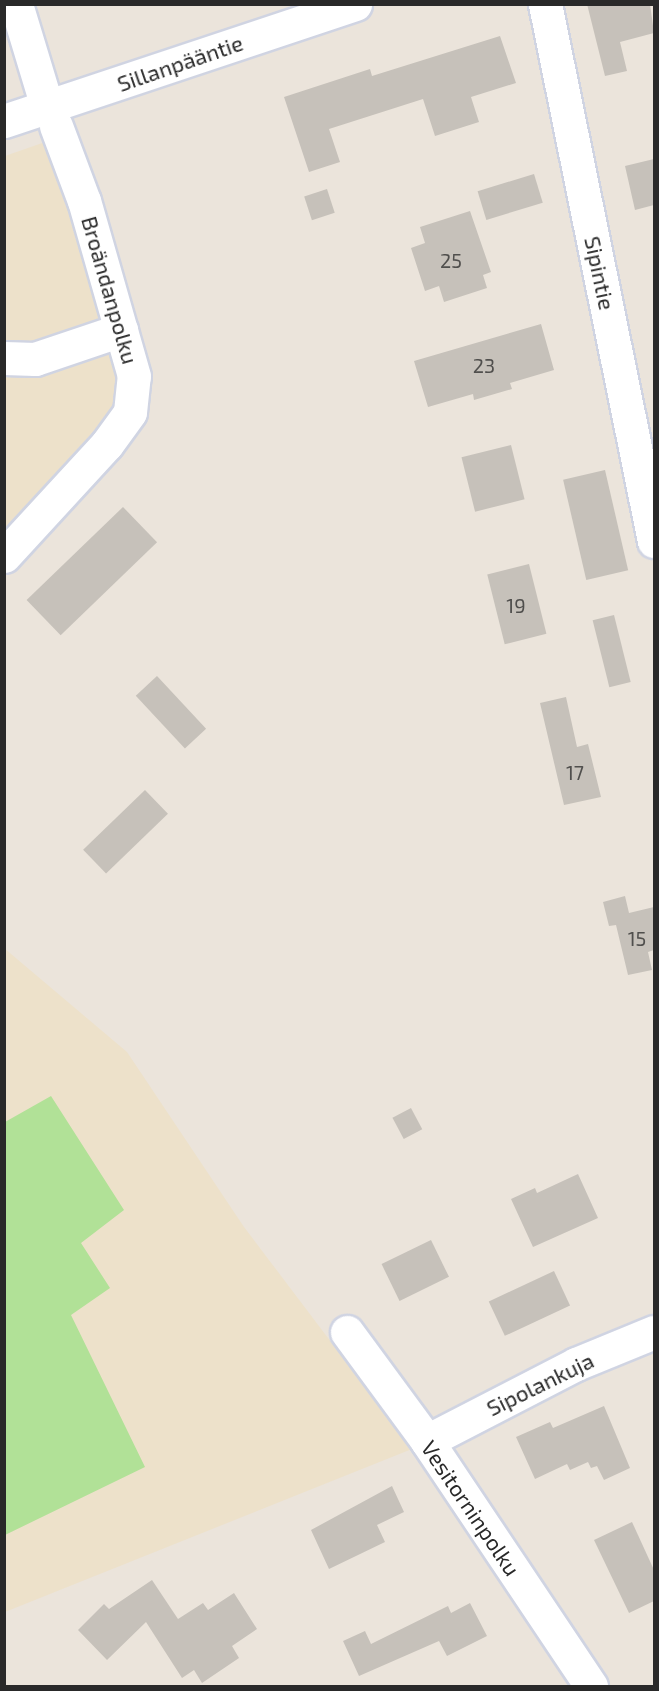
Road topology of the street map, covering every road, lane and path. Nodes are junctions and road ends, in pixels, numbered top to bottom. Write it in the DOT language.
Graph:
graph roads {
  1 [pos="16,4"];
  2 [pos="355,4"];
  3 [pos="544,4"];
  4 [pos="51,117"];
  5 [pos="4,121"];
  6 [pos="121,330"];
  7 [pos="4,358"];
  8 [pos="654,541"];
  9 [pos="4,556"];
  10 [pos="347,1332"];
  11 [pos="654,1332"];
  12 [pos="427,1442"];
  13 [pos="591,1686"];
  1 -- 4 [label="street, Broändanpolku"];
  2 -- 4 [label="street, Sillanpääntie"];
  3 -- 8 [label="street, Sipintie"];
  4 -- 5 [label="street, Sillanpääntie"];
  4 -- 6 [label="street, Broändanpolku"];
  6 -- 7 [label="street"];
  6 -- 9 [label="street, Broändanpolku"];
  10 -- 12 [label="street, Vesitorninpolku"];
  11 -- 12 [label="street, Sipolankuja"];
  12 -- 13 [label="street, Vesitorninpolku"];
}
